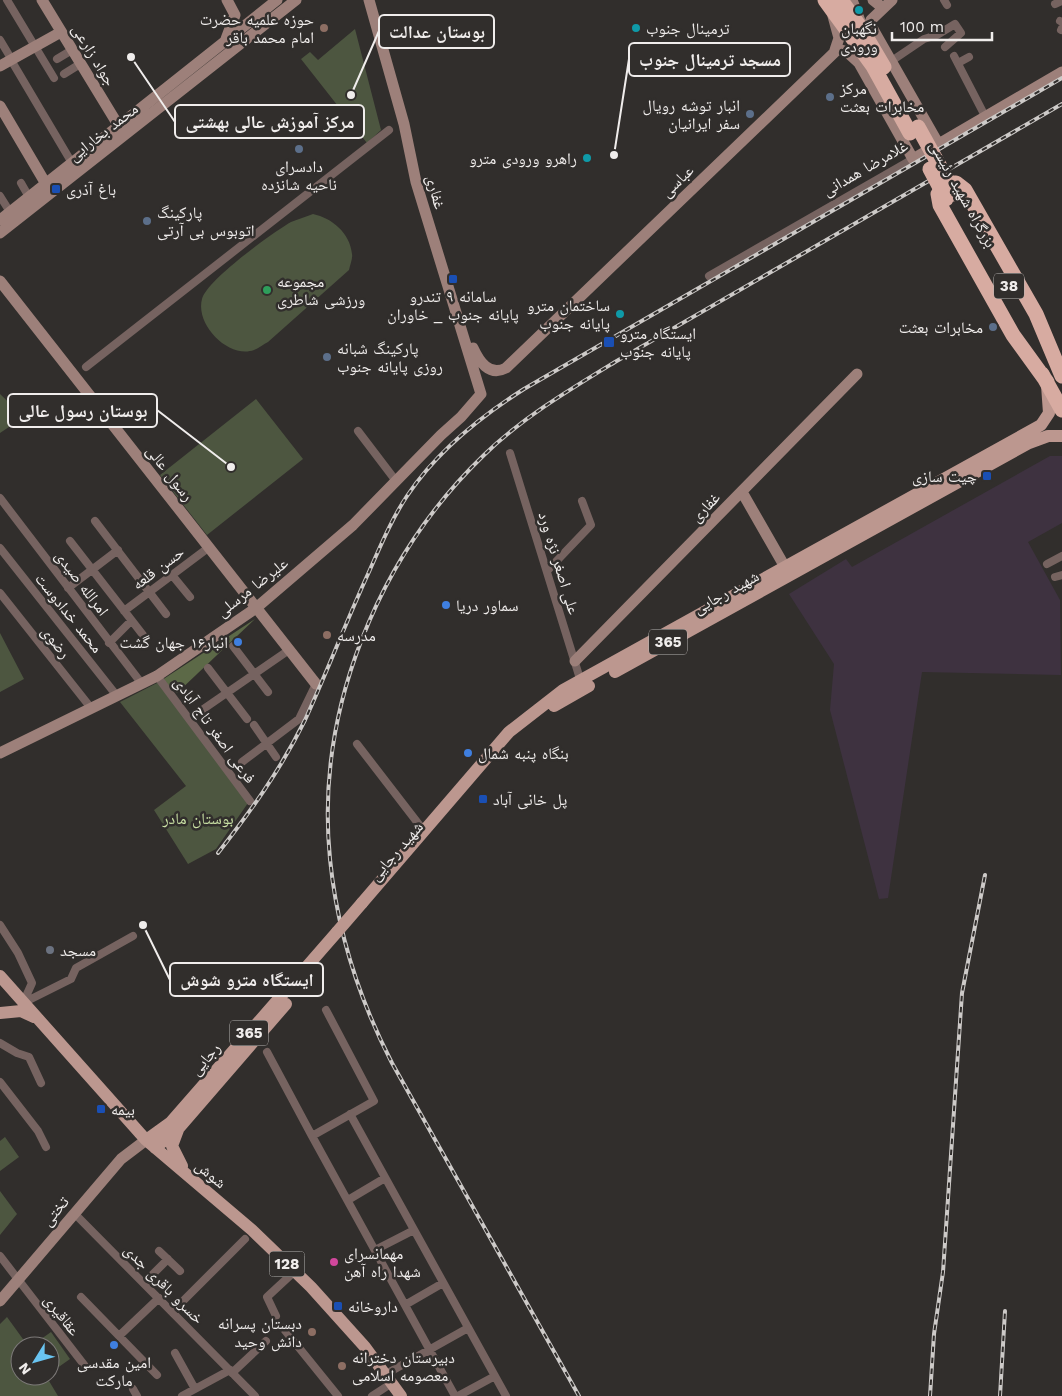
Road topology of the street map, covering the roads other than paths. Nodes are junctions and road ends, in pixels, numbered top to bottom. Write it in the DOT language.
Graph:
graph roads {
  1 [pos="6,0"];
  2 [pos="42,0"];
  3 [pos="227,0"];
  4 [pos="277,0"];
  5 [pos="296,0"];
  6 [pos="368,0"];
  7 [pos="841,0"];
  8 [pos="852,0"];
  9 [pos="874,0"];
  10 [pos="892,0"];
  11 [pos="828,6"];
  12 [pos="883,8"];
  13 [pos="861,28"];
  14 [pos="61,32"];
  15 [pos="0,40"];
  16 [pos="224,42"];
  17 [pos="34,47"];
  18 [pos="945,47"];
  19 [pos="72,50"];
  20 [pos="835,50"];
  21 [pos="969,57"];
  22 [pos="58,59"];
  23 [pos="11,60"];
  24 [pos="890,62"];
  25 [pos="80,64"];
  26 [pos="0,66"];
  27 [pos="1062,72"];
  28 [pos="64,74"];
  29 [pos="54,78"];
  30 [pos="977,100"];
  31 [pos="0,106"];
  32 [pos="969,106"];
  33 [pos="985,116"];
  34 [pos="389,130"];
  35 [pos="914,130"];
  36 [pos="121,131"];
  37 [pos="939,144"];
  38 [pos="913,159"];
  39 [pos="72,163"];
  40 [pos="21,183"];
  41 [pos="46,184"];
  42 [pos="0,196"];
  43 [pos="29,197"];
  44 [pos="10,212"];
  45 [pos="0,220"];
  46 [pos="0,233"];
  47 [pos="709,276"];
  48 [pos="0,281"];
  49 [pos="454,305"];
  50 [pos="86,367"];
  51 [pos="857,374"];
  52 [pos="1055,383"];
  53 [pos="482,390"];
  54 [pos="1062,410"];
  55 [pos="358,431"];
  56 [pos="1062,436"];
  57 [pos="1027,439"];
  58 [pos="510,453"];
  59 [pos="396,480"];
  60 [pos="742,492"];
  61 [pos="0,498"];
  62 [pos="582,501"];
  63 [pos="94,521"];
  64 [pos="70,541"];
  65 [pos="208,548"];
  66 [pos="1,550"];
  67 [pos="118,550"];
  68 [pos="1062,556"];
  69 [pos="1047,564"];
  70 [pos="785,567"];
  71 [pos="92,569"];
  72 [pos="547,571"];
  73 [pos="172,575"];
  74 [pos="68,588"];
  75 [pos="150,592"];
  76 [pos="0,593"];
  77 [pos="190,597"];
  78 [pos="256,608"];
  79 [pos="124,611"];
  80 [pos="166,614"];
  81 [pos="131,621"];
  82 [pos="143,635"];
  83 [pos="109,643"];
  84 [pos="233,646"];
  85 [pos="289,650"];
  86 [pos="575,661"];
  87 [pos="208,668"];
  88 [pos="255,674"];
  89 [pos="158,676"];
  90 [pos="142,684"];
  91 [pos="316,684"];
  92 [pos="582,685"];
  93 [pos="268,692"];
  94 [pos="227,693"];
  95 [pos="118,696"];
  96 [pos="91,708"];
  97 [pos="202,710"];
  98 [pos="247,719"];
  99 [pos="254,725"];
  100 [pos="267,743"];
  101 [pos="357,744"];
  102 [pos="0,753"];
  103 [pos="276,757"];
  104 [pos="242,762"];
  105 [pos="250,800"];
  106 [pos="424,831"];
  107 [pos="364,908"];
  108 [pos="0,925"];
  109 [pos="133,936"];
  110 [pos="338,937"];
  111 [pos="0,976"];
  112 [pos="23,1003"];
  113 [pos="326,1010"];
  114 [pos="0,1013"];
  115 [pos="38,1020"];
  116 [pos="0,1043"];
  117 [pos="267,1052"];
  118 [pos="0,1082"];
  119 [pos="41,1083"];
  120 [pos="350,1114"];
  121 [pos="178,1129"];
  122 [pos="164,1135"];
  123 [pos="312,1136"];
  124 [pos="147,1145"];
  125 [pos="46,1147"];
  126 [pos="187,1175"];
  127 [pos="386,1178"];
  128 [pos="348,1200"];
  129 [pos="74,1213"];
  130 [pos="414,1230"];
  131 [pos="245,1238"];
  132 [pos="375,1250"];
  133 [pos="159,1251"];
  134 [pos="0,1256"];
  135 [pos="168,1259"];
  136 [pos="180,1271"];
  137 [pos="295,1271"];
  138 [pos="18,1280"];
  139 [pos="144,1283"];
  140 [pos="443,1283"];
  141 [pos="81,1297"];
  142 [pos="159,1298"];
  143 [pos="0,1302"];
  144 [pos="405,1305"];
  145 [pos="172,1312"];
  146 [pos="276,1316"];
  147 [pos="283,1328"];
  148 [pos="468,1328"];
  149 [pos="119,1336"];
  150 [pos="266,1341"];
  151 [pos="429,1348"];
  152 [pos="176,1352"];
  153 [pos="85,1366"];
  154 [pos="231,1372"];
  155 [pos="157,1375"];
  156 [pos="494,1376"];
  157 [pos="389,1378"];
  158 [pos="195,1389"];
  159 [pos="182,1396"];
  160 [pos="255,1396"];
  161 [pos="338,1396"];
  162 [pos="372,1396"];
  163 [pos="401,1396"];
  164 [pos="457,1396"];
  165 [pos="506,1396"];
  1 -- 17 [label="street"];
  2 -- 14 [label="street, جواد زارعی"];
  3 -- 16 [label="street"];
  4 -- 16 [label="street, محمد بخارایی"];
  5 -- 36 [label="street, محمد بخارایی"];
  6 -- 49 [label="street, غفاری"];
  7 -- 13 [label="highway, بزرگراه شهید رئیسی / 38"];
  8 -- 13 [label="street"];
  9 -- 12 [label="street"];
  10 -- 12 [label="street"];
  11 -- 20 [label="street"];
  11 -- 35 [label="highway, بزرگراه شهید رئیسی / 38"];
  12 -- 24 [label="street"];
  13 -- 35 [label="highway, بزرگراه شهید رئیسی / 38"];
  14 -- 17 [label="street"];
  14 -- 19 [label="street, جواد زارعی"];
  15 -- 23 [label="street"];
  16 -- 36 [label="street, محمد بخارایی"];
  17 -- 23 [label="street"];
  17 -- 29 [label="street"];
  18 -- 24 [label="street"];
  19 -- 22 [label="street"];
  19 -- 25 [label="street, جواد زارعی"];
  20 -- 38 [label="street"];
  20 -- 49 [label="street, عباسی"];
  21 -- 30 [label="street"];
  23 -- 26 [label="street"];
  23 -- 39 [label="street"];
  24 -- 37 [label="street"];
  25 -- 28 [label="street"];
  25 -- 36 [label="street, جواد زارعی"];
  27 -- 33 [label="street, غلامرضا همدانی"];
  30 -- 32 [label="street"];
  30 -- 33 [label="street"];
  31 -- 41 [label="street"];
  33 -- 37 [label="street, غلامرضا همدانی"];
  34 -- 50 [label="street"];
  35 -- 52 [label="highway, بزرگراه شهید رئیسی / 38, bridge"];
  36 -- 39 [label="street, محمد بخارایی"];
  36 -- 46 [label="street, محمد بخارایی"];
  37 -- 38 [label="street, غلامرضا همدانی"];
  38 -- 47 [label="street, غلامرضا همدانی"];
  39 -- 41 [label="street, محمد بخارایی"];
  40 -- 43 [label="street"];
  41 -- 43 [label="street, محمد بخارایی"];
  42 -- 44 [label="street"];
  43 -- 44 [label="street, محمد بخارایی"];
  44 -- 45 [label="street, محمد بخارایی"];
  48 -- 65 [label="street, رسول عالی"];
  49 -- 53 [label="street, غفاری"];
  51 -- 60 [label="street, غفاری"];
  52 -- 52 [label="highway"];
  52 -- 54 [label="highway, بزرگراه شهید رئیسی / 38"];
  52 -- 57 [label="main road, 365"];
  53 -- 59 [label="street, علیرضا مرسلی"];
  55 -- 59 [label="street"];
  56 -- 57 [label="main road, 365"];
  57 -- 70 [label="main road, شهید رجایی / 365"];
  57 -- 92 [label="main road, شهید رجایی / 365"];
  58 -- 72 [label="street, علی اصغر نژه ورد"];
  59 -- 78 [label="street, علیرضا مرسلی"];
  60 -- 70 [label="street"];
  60 -- 86 [label="street, غفاری"];
  61 -- 74 [label="street, امرالله صیدی"];
  62 -- 72 [label="street"];
  63 -- 67 [label="street"];
  64 -- 71 [label="street"];
  65 -- 73 [label="street, حسن قلعه"];
  65 -- 78 [label="street, رسول عالی"];
  66 -- 95 [label="street, محمد خدادوست"];
  67 -- 71 [label="street"];
  67 -- 75 [label="street"];
  68 -- 69 [label="street"];
  70 -- 92 [label="main road, شهید رجایی / 365"];
  71 -- 74 [label="street"];
  71 -- 79 [label="street"];
  72 -- 86 [label="street, علی اصغر نژه ورد"];
  73 -- 75 [label="street, حسن قلعه"];
  73 -- 77 [label="street"];
  74 -- 83 [label="street, امرالله صیدی"];
  75 -- 79 [label="street, حسن قلعه"];
  75 -- 80 [label="street"];
  76 -- 96 [label="street, رضوی"];
  78 -- 85 [label="street, رسول عالی"];
  78 -- 89 [label="street, علیرضا مرسلی"];
  79 -- 81 [label="street"];
  81 -- 82 [label="street"];
  81 -- 83 [label="street"];
  83 -- 90 [label="street, امرالله صیدی"];
  84 -- 88 [label="street"];
  85 -- 88 [label="street"];
  85 -- 91 [label="street, رسول عالی"];
  86 -- 92 [label="street, علی اصغر نژه ورد"];
  87 -- 94 [label="street"];
  88 -- 93 [label="street"];
  88 -- 94 [label="street"];
  89 -- 90 [label="street, علیرضا مرسلی"];
  89 -- 105 [label="street, فرعی اصغر تاج آبادی"];
  90 -- 95 [label="street, علیرضا مرسلی"];
  91 -- 100 [label="street"];
  92 -- 106 [label="main road, شهید رجایی / 365"];
  92 -- 107 [label="main road, شهید رجایی / 365"];
  94 -- 97 [label="street"];
  94 -- 98 [label="street"];
  95 -- 96 [label="street, علیرضا مرسلی"];
  96 -- 102 [label="street, علیرضا مرسلی"];
  99 -- 100 [label="street"];
  100 -- 103 [label="street"];
  100 -- 104 [label="street"];
  101 -- 106 [label="street"];
  106 -- 107 [label="main road, شهید رجایی / 365"];
  107 -- 110 [label="main road, رجایی / 365, bridge"];
  108 -- 112 [label="street"];
  109 -- 112 [label="street"];
  110 -- 121 [label="main road, رجایی / 365"];
  110 -- 122 [label="main road, رجایی / 365"];
  111 -- 112 [label="main road, شوش / 128"];
  112 -- 115 [label="main road, شوش / 128"];
  113 -- 120 [label="street"];
  114 -- 115 [label="main road"];
  115 -- 124 [label="main road, شوش / 128"];
  116 -- 119 [label="street"];
  117 -- 123 [label="street"];
  118 -- 125 [label="street"];
  120 -- 123 [label="street"];
  120 -- 127 [label="street"];
  121 -- 122 [label="main road, 365"];
  121 -- 126 [label="main road"];
  122 -- 124 [label="main road, 365"];
  123 -- 128 [label="street"];
  124 -- 126 [label="main road, شوش / 128"];
  124 -- 129 [label="street, تختی"];
  126 -- 137 [label="main road, شوش / 128"];
  127 -- 128 [label="street"];
  127 -- 130 [label="street"];
  128 -- 132 [label="street"];
  129 -- 138 [label="street, تختی"];
  129 -- 139 [label="street, خسرو باقری جدی"];
  130 -- 132 [label="street"];
  130 -- 140 [label="street"];
  131 -- 145 [label="street"];
  132 -- 144 [label="street"];
  133 -- 135 [label="street"];
  134 -- 138 [label="street, عقاقیری"];
  135 -- 136 [label="street"];
  135 -- 139 [label="street"];
  137 -- 146 [label="street"];
  137 -- 157 [label="main road, شوش / 128"];
  138 -- 143 [label="street, تختی"];
  138 -- 153 [label="street, عقاقیری"];
  139 -- 142 [label="street, خسرو باقری جدی"];
  140 -- 144 [label="street"];
  140 -- 148 [label="street"];
  141 -- 149 [label="street"];
  142 -- 145 [label="street, خسرو باقری جدی"];
  142 -- 149 [label="street"];
  144 -- 151 [label="street"];
  145 -- 154 [label="street, خسرو باقری جدی"];
  147 -- 161 [label="street"];
  148 -- 151 [label="street"];
  148 -- 156 [label="street"];
  149 -- 155 [label="street"];
  150 -- 154 [label="street"];
  151 -- 157 [label="street"];
  151 -- 164 [label="street"];
  152 -- 158 [label="street"];
  154 -- 158 [label="street"];
  154 -- 160 [label="street, خسرو باقری جدی"];
  156 -- 164 [label="street"];
  156 -- 165 [label="street"];
  157 -- 162 [label="street"];
  157 -- 163 [label="main road, شوش / 128"];
  158 -- 159 [label="street"];
}
